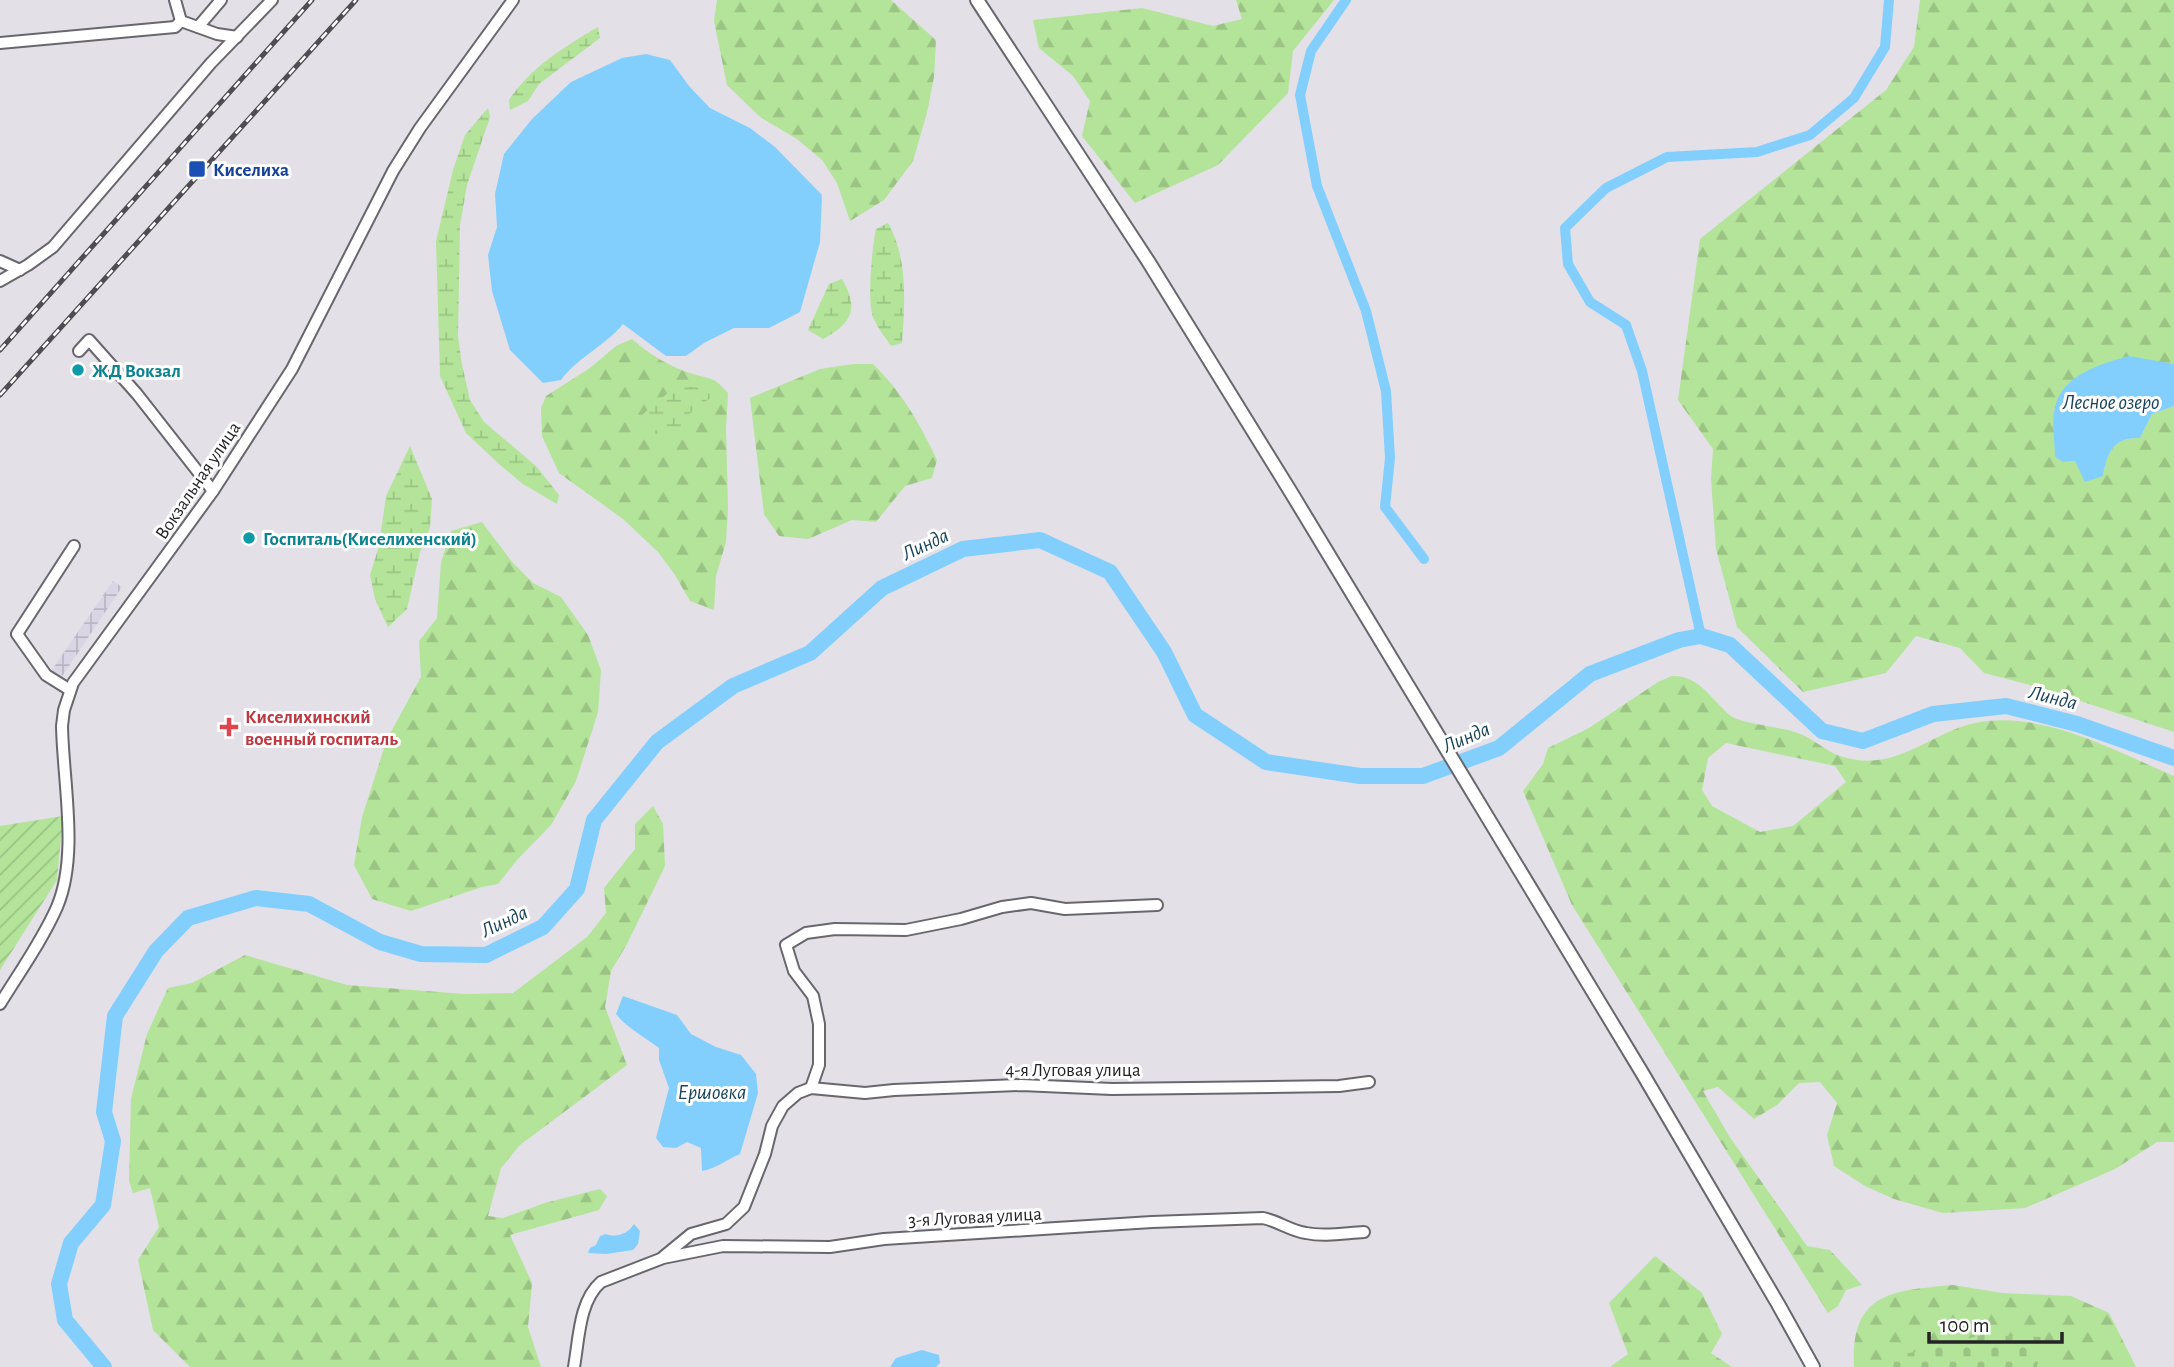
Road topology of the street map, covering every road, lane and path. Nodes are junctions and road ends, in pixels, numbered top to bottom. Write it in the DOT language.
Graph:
graph roads {
  1 [pos="175,0"];
  2 [pos="221,0"];
  3 [pos="272,0"];
  4 [pos="513,0"];
  5 [pos="977,0"];
  6 [pos="181,21"];
  7 [pos="198,27"];
  8 [pos="237,37"];
  9 [pos="0,43"];
  10 [pos="0,261"];
  11 [pos="20,270"];
  12 [pos="0,281"];
  13 [pos="79,351"];
  14 [pos="213,491"];
  15 [pos="74,546"];
  16 [pos="70,690"];
  17 [pos="1157,905"];
  18 [pos="0,1004"];
  19 [pos="1369,1082"];
  20 [pos="811,1088"];
  21 [pos="1364,1232"];
  22 [pos="663,1258"];
  23 [pos="575,1367"];
  24 [pos="1813,1367"];
  1 -- 6 [label="street"];
  2 -- 7 [label="street"];
  3 -- 8 [label="street"];
  4 -- 14 [label="street, Вокзальная улица"];
  5 -- 24 [label="main road"];
  6 -- 7 [label="street"];
  6 -- 9 [label="street"];
  7 -- 8 [label="street"];
  8 -- 11 [label="street"];
  10 -- 11 [label="street"];
  11 -- 12 [label="street"];
  13 -- 14 [label="street"];
  14 -- 16 [label="street, Вокзальная улица"];
  15 -- 16 [label="street"];
  16 -- 18 [label="street, Вокзальная улица"];
  17 -- 20 [label="street"];
  19 -- 20 [label="street, 4-я Луговая улица"];
  20 -- 22 [label="street"];
  21 -- 22 [label="street, 3-я Луговая улица"];
  22 -- 23 [label="street, 3-я Луговая улица"];
}
